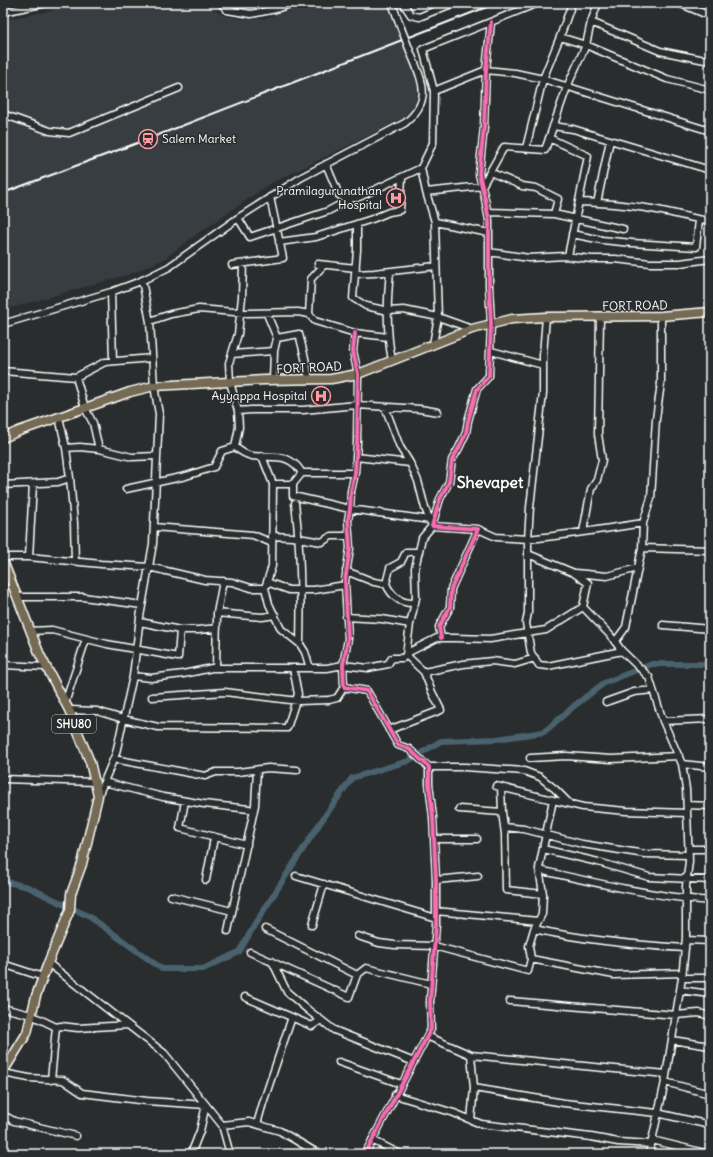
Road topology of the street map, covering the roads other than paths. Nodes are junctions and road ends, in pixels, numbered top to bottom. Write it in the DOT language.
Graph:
graph roads {
  1 [pos="46,3"];
  2 [pos="221,3"];
  3 [pos="293,3"];
  4 [pos="392,3"];
  5 [pos="403,3"];
  6 [pos="454,3"];
  7 [pos="538,3"];
  8 [pos="572,3"];
  9 [pos="598,3"];
  10 [pos="679,3"];
  11 [pos="3,12"];
  12 [pos="710,16"];
  13 [pos="491,22"];
  14 [pos="591,22"];
  15 [pos="560,37"];
  16 [pos="586,45"];
  17 [pos="710,61"];
  18 [pos="486,70"];
  19 [pos="543,79"];
  20 [pos="567,87"];
  21 [pos="179,88"];
  22 [pos="710,90"];
  23 [pos="434,91"];
  24 [pos="3,114"];
  25 [pos="553,126"];
  26 [pos="710,131"];
  27 [pos="549,138"];
  28 [pos="610,140"];
  29 [pos="526,148"];
  30 [pos="326,164"];
  31 [pos="421,168"];
  32 [pos="710,170"];
  33 [pos="490,172"];
  34 [pos="402,178"];
  35 [pos="482,186"];
  36 [pos="426,192"];
  37 [pos="270,197"];
  38 [pos="352,199"];
  39 [pos="579,202"];
  40 [pos="597,203"];
  41 [pos="488,212"];
  42 [pos="554,214"];
  43 [pos="238,218"];
  44 [pos="576,218"];
  45 [pos="698,220"];
  46 [pos="710,221"];
  47 [pos="435,222"];
  48 [pos="357,224"];
  49 [pos="276,228"];
  50 [pos="623,229"];
  51 [pos="489,233"];
  52 [pos="572,234"];
  53 [pos="279,242"];
  54 [pos="489,252"];
  55 [pos="568,256"];
  56 [pos="710,259"];
  57 [pos="243,264"];
  58 [pos="232,265"];
  59 [pos="436,266"];
  60 [pos="356,271"];
  61 [pos="390,272"];
  62 [pos="142,280"];
  63 [pos="111,292"];
  64 [pos="388,311"];
  65 [pos="240,312"];
  66 [pos="710,312"];
  67 [pos="267,314"];
  68 [pos="309,314"];
  69 [pos="600,316"];
  70 [pos="661,316"];
  71 [pos="438,317"];
  72 [pos="546,317"];
  73 [pos="150,321"];
  74 [pos="491,323"];
  75 [pos="3,324"];
  76 [pos="472,329"];
  77 [pos="355,333"];
  78 [pos="388,337"];
  79 [pos="277,338"];
  80 [pos="433,344"];
  81 [pos="274,351"];
  82 [pos="491,351"];
  83 [pos="232,354"];
  84 [pos="152,358"];
  85 [pos="392,360"];
  86 [pos="113,361"];
  87 [pos="543,365"];
  88 [pos="3,371"];
  89 [pos="358,374"];
  90 [pos="76,377"];
  91 [pos="308,379"];
  92 [pos="273,380"];
  93 [pos="230,382"];
  94 [pos="154,386"];
  95 [pos="357,405"];
  96 [pos="385,407"];
  97 [pos="86,408"];
  98 [pos="238,411"];
  99 [pos="438,412"];
  100 [pos="59,417"];
  101 [pos="3,438"];
  102 [pos="235,447"];
  103 [pos="66,448"];
  104 [pos="98,449"];
  105 [pos="157,456"];
  106 [pos="262,456"];
  107 [pos="356,457"];
  108 [pos="410,463"];
  109 [pos="302,473"];
  110 [pos="355,473"];
  111 [pos="70,478"];
  112 [pos="155,482"];
  113 [pos="33,484"];
  114 [pos="273,484"];
  115 [pos="293,484"];
  116 [pos="3,485"];
  117 [pos="126,489"];
  118 [pos="294,504"];
  119 [pos="350,509"];
  120 [pos="431,523"];
  121 [pos="643,523"];
  122 [pos="154,527"];
  123 [pos="478,529"];
  124 [pos="583,532"];
  125 [pos="272,536"];
  126 [pos="349,536"];
  127 [pos="299,538"];
  128 [pos="528,539"];
  129 [pos="272,543"];
  130 [pos="642,548"];
  131 [pos="710,550"];
  132 [pos="419,552"];
  133 [pos="528,554"];
  134 [pos="3,557"];
  135 [pos="29,557"];
  136 [pos="3,561"];
  137 [pos="75,562"];
  138 [pos="149,567"];
  139 [pos="638,568"];
  140 [pos="4,570"];
  141 [pos="346,571"];
  142 [pos="574,573"];
  143 [pos="222,581"];
  144 [pos="386,584"];
  145 [pos="266,585"];
  146 [pos="345,585"];
  147 [pos="301,590"];
  148 [pos="17,597"];
  149 [pos="415,604"];
  150 [pos="142,605"];
  151 [pos="583,607"];
  152 [pos="217,613"];
  153 [pos="274,615"];
  154 [pos="346,617"];
  155 [pos="140,622"];
  156 [pos="410,624"];
  157 [pos="663,625"];
  158 [pos="217,628"];
  159 [pos="710,629"];
  160 [pos="180,630"];
  161 [pos="30,631"];
  162 [pos="528,633"];
  163 [pos="441,638"];
  164 [pos="86,639"];
  165 [pos="615,642"];
  166 [pos="300,644"];
  167 [pos="137,650"];
  168 [pos="622,651"];
  169 [pos="406,655"];
  170 [pos="535,658"];
  171 [pos="3,665"];
  172 [pos="343,665"];
  173 [pos="46,667"];
  174 [pos="216,668"];
  175 [pos="293,668"];
  176 [pos="310,668"];
  177 [pos="424,672"];
  178 [pos="133,676"];
  179 [pos="344,687"];
  180 [pos="653,690"];
  181 [pos="152,697"];
  182 [pos="296,701"];
  183 [pos="606,702"];
  184 [pos="67,707"];
  185 [pos="123,719"];
  186 [pos="710,719"];
  187 [pos="663,721"];
  188 [pos="389,730"];
  189 [pos="679,756"];
  190 [pos="530,758"];
  191 [pos="114,759"];
  192 [pos="682,764"];
  193 [pos="430,767"];
  194 [pos="710,767"];
  195 [pos="258,770"];
  196 [pos="297,770"];
  197 [pos="3,779"];
  198 [pos="95,782"];
  199 [pos="104,782"];
  200 [pos="98,796"];
  201 [pos="553,800"];
  202 [pos="185,801"];
  203 [pos="570,804"];
  204 [pos="687,806"];
  205 [pos="710,806"];
  206 [pos="249,809"];
  207 [pos="459,809"];
  208 [pos="502,812"];
  209 [pos="687,813"];
  210 [pos="504,827"];
  211 [pos="546,835"];
  212 [pos="214,838"];
  213 [pos="434,839"];
  214 [pos="477,839"];
  215 [pos="247,845"];
  216 [pos="543,849"];
  217 [pos="710,849"];
  218 [pos="689,852"];
  219 [pos="539,870"];
  220 [pos="296,876"];
  221 [pos="478,876"];
  222 [pos="206,880"];
  223 [pos="436,880"];
  224 [pos="687,880"];
  225 [pos="710,880"];
  226 [pos="324,884"];
  227 [pos="542,894"];
  228 [pos="171,896"];
  229 [pos="686,898"];
  230 [pos="710,901"];
  231 [pos="232,910"];
  232 [pos="436,915"];
  233 [pos="538,921"];
  234 [pos="312,925"];
  235 [pos="265,929"];
  236 [pos="534,929"];
  237 [pos="228,931"];
  238 [pos="358,936"];
  239 [pos="686,940"];
  240 [pos="710,942"];
  241 [pos="434,946"];
  242 [pos="685,948"];
  243 [pos="250,952"];
  244 [pos="531,959"];
  245 [pos="272,961"];
  246 [pos="48,963"];
  247 [pos="3,964"];
  248 [pos="357,976"];
  249 [pos="682,976"];
  250 [pos="43,977"];
  251 [pos="710,978"];
  252 [pos="431,984"];
  253 [pos="680,990"];
  254 [pos="710,994"];
  255 [pos="245,997"];
  256 [pos="510,1001"];
  257 [pos="3,1008"];
  258 [pos="31,1015"];
  259 [pos="676,1015"];
  260 [pos="710,1016"];
  261 [pos="292,1017"];
  262 [pos="321,1020"];
  263 [pos="128,1025"];
  264 [pos="56,1027"];
  265 [pos="427,1036"];
  266 [pos="672,1040"];
  267 [pos="710,1046"];
  268 [pos="471,1055"];
  269 [pos="339,1062"];
  270 [pos="414,1062"];
  271 [pos="4,1070"];
  272 [pos="666,1074"];
  273 [pos="51,1080"];
  274 [pos="665,1082"];
  275 [pos="401,1084"];
  276 [pos="474,1088"];
  277 [pos="710,1094"];
  278 [pos="396,1095"];
  279 [pos="206,1105"];
  280 [pos="657,1113"];
  281 [pos="3,1115"];
  282 [pos="471,1120"];
  283 [pos="257,1124"];
  284 [pos="222,1125"];
  285 [pos="710,1125"];
  286 [pos="76,1136"];
  287 [pos="372,1140"];
  288 [pos="652,1142"];
  289 [pos="191,1154"];
  290 [pos="230,1154"];
  291 [pos="319,1154"];
  292 [pos="365,1154"];
  293 [pos="400,1154"];
  294 [pos="649,1154"];
  295 [pos="709,1154"];
  1 -- 11 [label="street"];
  2 -- 3 [label="street"];
  4 -- 30 [label="street, bridge"];
  5 -- 6 [label="street"];
  7 -- 13 [label="street"];
  8 -- 15 [label="street"];
  9 -- 14 [label="street"];
  10 -- 12 [label="street"];
  13 -- 18 [label="street"];
  13 -- 23 [label="street"];
  14 -- 16 [label="street"];
  14 -- 17 [label="street"];
  15 -- 16 [label="street"];
  15 -- 19 [label="street"];
  16 -- 20 [label="street"];
  16 -- 22 [label="street"];
  18 -- 19 [label="street"];
  18 -- 23 [label="street"];
  18 -- 35 [label="street"];
  19 -- 20 [label="street"];
  19 -- 29 [label="street"];
  20 -- 25 [label="street"];
  20 -- 26 [label="street"];
  21 -- 24 [label="street"];
  23 -- 31 [label="street"];
  25 -- 27 [label="street"];
  25 -- 28 [label="street"];
  27 -- 29 [label="street"];
  27 -- 39 [label="street"];
  28 -- 32 [label="street"];
  28 -- 40 [label="street"];
  29 -- 33 [label="street"];
  30 -- 37 [label="street"];
  30 -- 38 [label="street"];
  31 -- 34 [label="street"];
  31 -- 36 [label="street"];
  33 -- 35 [label="street"];
  33 -- 42 [label="street"];
  34 -- 38 [label="street"];
  34 -- 48 [label="street"];
  35 -- 36 [label="street"];
  35 -- 41 [label="street"];
  36 -- 47 [label="street"];
  37 -- 43 [label="street"];
  37 -- 49 [label="street"];
  38 -- 49 [label="street"];
  39 -- 40 [label="street"];
  39 -- 44 [label="street"];
  40 -- 45 [label="street"];
  41 -- 42 [label="street"];
  41 -- 51 [label="street"];
  42 -- 44 [label="street"];
  43 -- 49 [label="street"];
  43 -- 62 [label="street"];
  44 -- 50 [label="street"];
  44 -- 52 [label="street"];
  45 -- 46 [label="street"];
  45 -- 52 [label="street"];
  47 -- 51 [label="street"];
  47 -- 59 [label="street"];
  48 -- 53 [label="street"];
  48 -- 60 [label="street"];
  49 -- 53 [label="street"];
  51 -- 54 [label="street"];
  52 -- 55 [label="street"];
  53 -- 57 [label="street"];
  54 -- 55 [label="street"];
  54 -- 74 [label="street"];
  55 -- 56 [label="street"];
  57 -- 58 [label="street"];
  57 -- 65 [label="street"];
  59 -- 61 [label="street"];
  59 -- 71 [label="street"];
  60 -- 61 [label="street"];
  60 -- 64 [label="street"];
  60 -- 68 [label="street"];
  61 -- 64 [label="street"];
  62 -- 63 [label="street"];
  62 -- 73 [label="street"];
  63 -- 75 [label="street"];
  63 -- 86 [label="street"];
  64 -- 71 [label="street"];
  64 -- 78 [label="street"];
  65 -- 67 [label="street"];
  65 -- 73 [label="street"];
  65 -- 83 [label="street"];
  66 -- 70 [label="main road, FORT ROAD"];
  67 -- 68 [label="street"];
  67 -- 79 [label="street"];
  68 -- 77 [label="street"];
  69 -- 70 [label="main road, FORT ROAD"];
  69 -- 72 [label="main road, FORT ROAD"];
  69 -- 124 [label="street"];
  70 -- 121 [label="street"];
  71 -- 76 [label="street"];
  71 -- 80 [label="street"];
  72 -- 74 [label="main road, FORT ROAD"];
  72 -- 87 [label="street"];
  73 -- 84 [label="street"];
  74 -- 76 [label="main road, FORT ROAD"];
  74 -- 82 [label="street"];
  76 -- 80 [label="main road, FORT ROAD"];
  77 -- 78 [label="street"];
  77 -- 89 [label="street"];
  78 -- 85 [label="street"];
  79 -- 81 [label="street"];
  79 -- 91 [label="street"];
  80 -- 85 [label="main road, FORT ROAD"];
  81 -- 83 [label="street"];
  81 -- 92 [label="street"];
  82 -- 87 [label="street"];
  82 -- 120 [label="street"];
  83 -- 93 [label="street"];
  84 -- 86 [label="street"];
  84 -- 94 [label="street"];
  85 -- 89 [label="main road, FORT ROAD"];
  86 -- 90 [label="street"];
  87 -- 128 [label="street"];
  88 -- 90 [label="street"];
  89 -- 91 [label="main road, FORT ROAD"];
  89 -- 95 [label="street"];
  90 -- 97 [label="street"];
  91 -- 92 [label="main road, FORT ROAD"];
  92 -- 93 [label="main road, FORT ROAD"];
  93 -- 94 [label="main road, FORT ROAD"];
  93 -- 98 [label="street"];
  94 -- 97 [label="main road, FORT ROAD"];
  94 -- 105 [label="street"];
  95 -- 96 [label="street"];
  95 -- 98 [label="street"];
  95 -- 107 [label="street"];
  96 -- 99 [label="street"];
  96 -- 108 [label="street"];
  97 -- 100 [label="main road, FORT ROAD"];
  97 -- 104 [label="street"];
  98 -- 102 [label="street"];
  100 -- 101 [label="main road, FORT ROAD"];
  100 -- 103 [label="street"];
  102 -- 106 [label="street"];
  102 -- 112 [label="street"];
  103 -- 104 [label="street"];
  103 -- 111 [label="street"];
  104 -- 105 [label="street"];
  105 -- 112 [label="street"];
  106 -- 109 [label="street"];
  106 -- 114 [label="street"];
  107 -- 108 [label="street"];
  107 -- 110 [label="street"];
  108 -- 120 [label="street"];
  109 -- 110 [label="street"];
  109 -- 115 [label="street"];
  110 -- 119 [label="street"];
  111 -- 113 [label="street"];
  111 -- 137 [label="street"];
  112 -- 117 [label="street"];
  112 -- 122 [label="street"];
  113 -- 116 [label="street"];
  113 -- 135 [label="street"];
  114 -- 115 [label="street"];
  114 -- 125 [label="street"];
  115 -- 119 [label="street"];
  118 -- 127 [label="street"];
  119 -- 120 [label="street"];
  119 -- 126 [label="street"];
  120 -- 123 [label="street"];
  120 -- 132 [label="street"];
  121 -- 124 [label="street"];
  121 -- 130 [label="street"];
  122 -- 129 [label="street"];
  122 -- 138 [label="street"];
  123 -- 128 [label="street"];
  123 -- 163 [label="street"];
  124 -- 128 [label="street"];
  125 -- 127 [label="street"];
  125 -- 129 [label="street"];
  126 -- 127 [label="street"];
  126 -- 141 [label="street"];
  127 -- 147 [label="street"];
  128 -- 133 [label="street"];
  129 -- 145 [label="street"];
  130 -- 131 [label="street"];
  130 -- 139 [label="street"];
  132 -- 144 [label="street"];
  132 -- 149 [label="street"];
  133 -- 142 [label="street"];
  133 -- 162 [label="street"];
  134 -- 135 [label="street"];
  135 -- 137 [label="street"];
  136 -- 140 [label="main road, SHU80"];
  137 -- 138 [label="street"];
  138 -- 143 [label="street"];
  138 -- 150 [label="street"];
  139 -- 142 [label="street"];
  139 -- 165 [label="street"];
  140 -- 148 [label="main road, SHU80"];
  141 -- 144 [label="street"];
  141 -- 146 [label="street"];
  142 -- 151 [label="street"];
  143 -- 145 [label="street"];
  143 -- 152 [label="street"];
  144 -- 149 [label="street"];
  145 -- 147 [label="street"];
  145 -- 153 [label="street"];
  146 -- 147 [label="street"];
  146 -- 154 [label="street"];
  147 -- 166 [label="street"];
  148 -- 150 [label="street"];
  148 -- 161 [label="main road, SHU80"];
  149 -- 156 [label="street"];
  150 -- 155 [label="street"];
  151 -- 162 [label="street"];
  151 -- 165 [label="street"];
  152 -- 153 [label="street"];
  152 -- 158 [label="street"];
  153 -- 166 [label="street"];
  154 -- 156 [label="street"];
  154 -- 172 [label="street"];
  155 -- 160 [label="street"];
  155 -- 167 [label="street"];
  156 -- 169 [label="street"];
  157 -- 159 [label="street"];
  158 -- 160 [label="street"];
  158 -- 174 [label="street"];
  160 -- 167 [label="street"];
  161 -- 164 [label="street"];
  161 -- 173 [label="main road, SHU80"];
  162 -- 163 [label="street"];
  162 -- 170 [label="street"];
  163 -- 169 [label="street"];
  164 -- 167 [label="street"];
  164 -- 184 [label="street"];
  165 -- 168 [label="street"];
  166 -- 176 [label="street"];
  167 -- 178 [label="street"];
  168 -- 170 [label="street"];
  168 -- 180 [label="street"];
  169 -- 172 [label="street"];
  169 -- 177 [label="street"];
  170 -- 177 [label="street"];
  171 -- 173 [label="street"];
  172 -- 176 [label="street"];
  172 -- 179 [label="street"];
  173 -- 184 [label="main road, SHU80"];
  174 -- 175 [label="street"];
  174 -- 178 [label="street"];
  175 -- 176 [label="street"];
  175 -- 182 [label="street"];
  177 -- 188 [label="street"];
  178 -- 185 [label="street"];
  179 -- 182 [label="street"];
  179 -- 188 [label="street"];
  180 -- 183 [label="street"];
  180 -- 187 [label="street"];
  181 -- 182 [label="street"];
  182 -- 185 [label="street"];
  184 -- 185 [label="street"];
  184 -- 198 [label="main road, SHU80"];
  185 -- 191 [label="street"];
  186 -- 187 [label="street"];
  187 -- 189 [label="street"];
  188 -- 193 [label="street"];
  189 -- 190 [label="street"];
  189 -- 192 [label="street"];
  191 -- 195 [label="street"];
  191 -- 199 [label="street"];
  192 -- 194 [label="street"];
  192 -- 204 [label="street"];
  193 -- 203 [label="street"];
  193 -- 213 [label="street"];
  195 -- 196 [label="street"];
  195 -- 215 [label="street"];
  197 -- 198 [label="street"];
  198 -- 200 [label="main road, SHU80"];
  199 -- 200 [label="street"];
  199 -- 202 [label="street"];
  200 -- 246 [label="main road, SHU80"];
  201 -- 203 [label="street"];
  201 -- 208 [label="street"];
  201 -- 211 [label="street"];
  202 -- 206 [label="street"];
  202 -- 212 [label="street"];
  203 -- 209 [label="street"];
  204 -- 205 [label="street"];
  204 -- 209 [label="street"];
  207 -- 208 [label="street"];
  208 -- 210 [label="street"];
  209 -- 218 [label="street"];
  210 -- 211 [label="street"];
  210 -- 227 [label="street"];
  211 -- 216 [label="street"];
  211 -- 218 [label="street"];
  212 -- 215 [label="street"];
  212 -- 222 [label="street"];
  213 -- 214 [label="street"];
  213 -- 223 [label="street"];
  215 -- 231 [label="street"];
  216 -- 219 [label="street"];
  216 -- 224 [label="street"];
  217 -- 218 [label="street"];
  218 -- 224 [label="street"];
  219 -- 227 [label="street"];
  219 -- 229 [label="street"];
  220 -- 226 [label="street"];
  221 -- 223 [label="street"];
  223 -- 232 [label="street"];
  224 -- 225 [label="street"];
  224 -- 229 [label="street"];
  226 -- 232 [label="street"];
  226 -- 234 [label="street"];
  227 -- 233 [label="street"];
  228 -- 231 [label="street"];
  229 -- 230 [label="street"];
  229 -- 239 [label="street"];
  231 -- 237 [label="street"];
  232 -- 233 [label="street"];
  232 -- 241 [label="street"];
  233 -- 236 [label="street"];
  235 -- 248 [label="street"];
  236 -- 242 [label="street"];
  236 -- 244 [label="street"];
  238 -- 241 [label="street"];
  239 -- 240 [label="street"];
  239 -- 242 [label="street"];
  241 -- 244 [label="street"];
  241 -- 252 [label="street"];
  242 -- 249 [label="street"];
  243 -- 245 [label="street"];
  244 -- 249 [label="street"];
  245 -- 248 [label="street"];
  245 -- 262 [label="street"];
  246 -- 250 [label="main road, SHU80"];
  246 -- 263 [label="street"];
  247 -- 250 [label="street"];
  248 -- 252 [label="street"];
  249 -- 251 [label="street"];
  249 -- 253 [label="street"];
  250 -- 258 [label="main road, SHU80"];
  252 -- 265 [label="street"];
  253 -- 254 [label="street"];
  253 -- 259 [label="street"];
  255 -- 261 [label="street"];
  256 -- 259 [label="street"];
  257 -- 258 [label="street"];
  258 -- 264 [label="street"];
  258 -- 271 [label="main road, SHU80"];
  259 -- 260 [label="street"];
  259 -- 266 [label="street"];
  261 -- 262 [label="street"];
  261 -- 283 [label="street"];
  262 -- 270 [label="street"];
  263 -- 264 [label="street"];
  263 -- 279 [label="street"];
  264 -- 273 [label="street"];
  265 -- 268 [label="street"];
  265 -- 270 [label="street"];
  266 -- 267 [label="street"];
  266 -- 272 [label="street"];
  268 -- 272 [label="street"];
  268 -- 276 [label="street"];
  269 -- 275 [label="street"];
  270 -- 275 [label="street"];
  271 -- 273 [label="street"];
  272 -- 274 [label="street"];
  273 -- 279 [label="street"];
  274 -- 277 [label="street"];
  274 -- 280 [label="street"];
  275 -- 278 [label="street"];
  276 -- 280 [label="street"];
  276 -- 282 [label="street"];
  278 -- 282 [label="street"];
  278 -- 287 [label="street"];
  279 -- 284 [label="street"];
  279 -- 289 [label="street"];
  280 -- 285 [label="street"];
  280 -- 288 [label="street"];
  281 -- 286 [label="street"];
  282 -- 288 [label="street"];
  283 -- 284 [label="street"];
  283 -- 291 [label="street"];
  284 -- 290 [label="street"];
  287 -- 292 [label="street"];
  287 -- 293 [label="street"];
  288 -- 294 [label="street"];
  288 -- 295 [label="street"];
}
